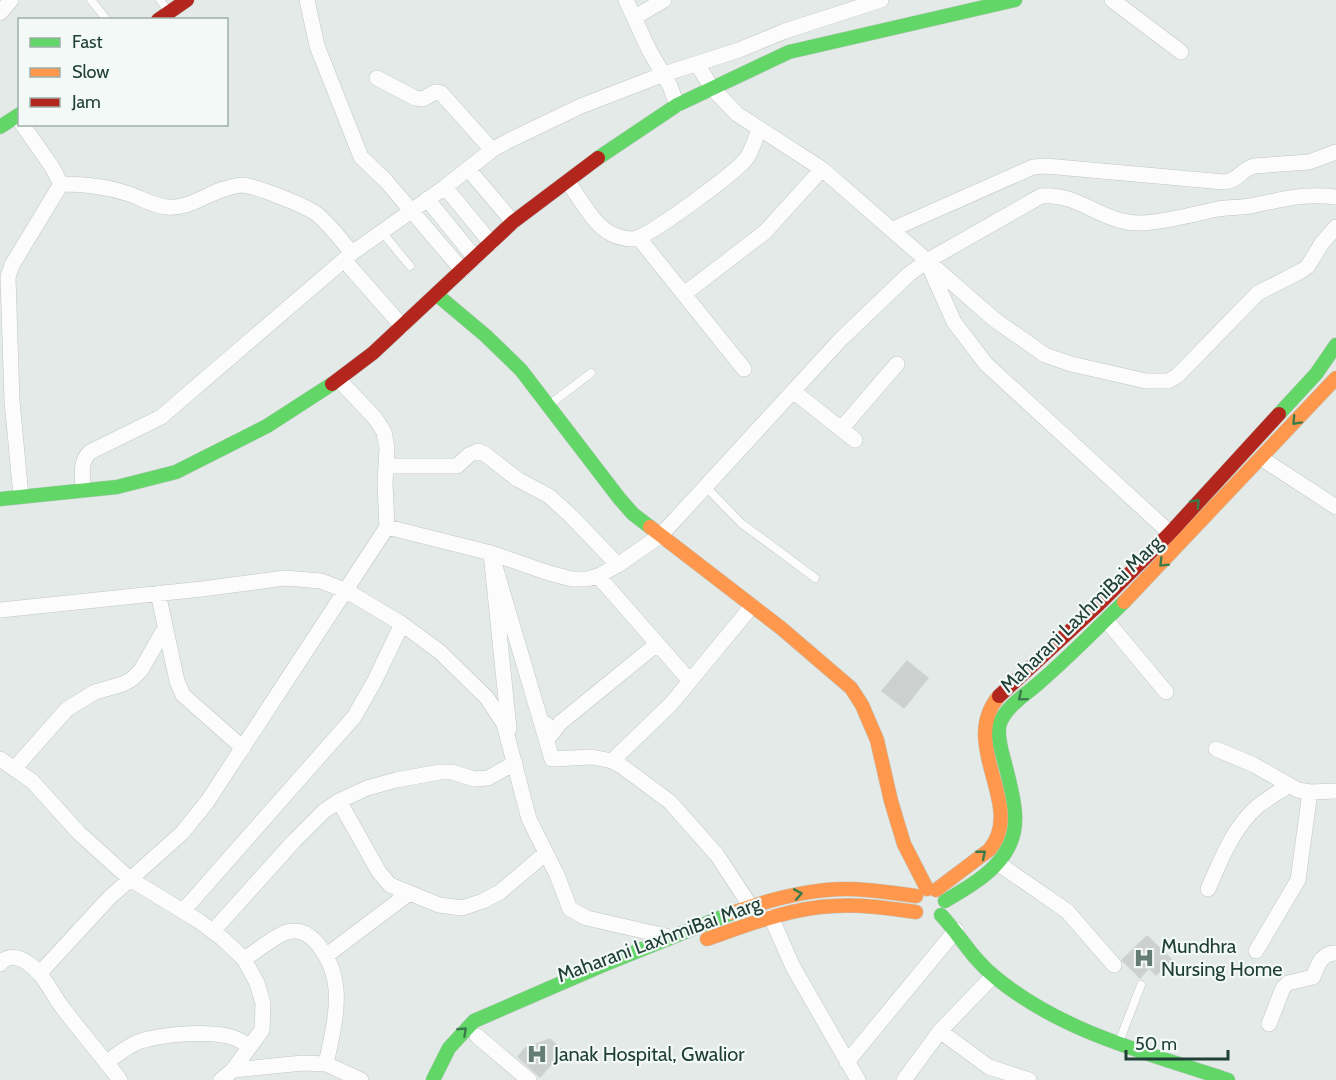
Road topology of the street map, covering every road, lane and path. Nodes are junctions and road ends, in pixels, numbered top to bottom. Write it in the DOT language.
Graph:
graph roads {
  1 [pos="11,0"];
  2 [pos="91,0"];
  3 [pos="160,0"];
  4 [pos="187,0"];
  5 [pos="307,0"];
  6 [pos="626,0"];
  7 [pos="664,0"];
  8 [pos="881,0"];
  9 [pos="1015,0"];
  10 [pos="1112,0"];
  11 [pos="0,13"];
  12 [pos="164,16"];
  13 [pos="635,16"];
  14 [pos="105,18"];
  15 [pos="1181,52"];
  16 [pos="697,64"];
  17 [pos="663,74"];
  18 [pos="377,78"];
  19 [pos="712,88"];
  20 [pos="677,105"];
  21 [pos="18,119"];
  22 [pos="24,126"];
  23 [pos="0,127"];
  24 [pos="759,130"];
  25 [pos="492,150"];
  26 [pos="1336,152"];
  27 [pos="822,169"];
  28 [pos="469,170"];
  29 [pos="568,182"];
  30 [pos="61,184"];
  31 [pos="445,187"];
  32 [pos="1336,197"];
  33 [pos="427,199"];
  34 [pos="411,210"];
  35 [pos="513,222"];
  36 [pos="1336,227"];
  37 [pos="893,229"];
  38 [pos="381,231"];
  39 [pos="638,237"];
  40 [pos="491,243"];
  41 [pos="348,256"];
  42 [pos="475,258"];
  43 [pos="927,261"];
  44 [pos="410,266"];
  45 [pos="462,270"];
  46 [pos="436,294"];
  47 [pos="684,294"];
  48 [pos="4,301"];
  49 [pos="402,326"];
  50 [pos="1336,345"];
  51 [pos="897,364"];
  52 [pos="744,369"];
  53 [pos="591,373"];
  54 [pos="339,380"];
  55 [pos="1335,381"];
  56 [pos="793,391"];
  57 [pos="6,401"];
  58 [pos="547,406"];
  59 [pos="841,429"];
  60 [pos="855,440"];
  61 [pos="1261,458"];
  62 [pos="386,466"];
  63 [pos="706,487"];
  64 [pos="84,490"];
  65 [pos="21,496"];
  66 [pos="0,498"];
  67 [pos="1336,507"];
  68 [pos="387,527"];
  69 [pos="1170,533"];
  70 [pos="661,535"];
  71 [pos="490,553"];
  72 [pos="618,564"];
  73 [pos="598,576"];
  74 [pos="815,578"];
  75 [pos="347,591"];
  76 [pos="158,593"];
  77 [pos="752,606"];
  78 [pos="0,610"];
  79 [pos="1106,620"];
  80 [pos="402,624"];
  81 [pos="165,628"];
  82 [pos="657,644"];
  83 [pos="690,681"];
  84 [pos="1166,692"];
  85 [pos="243,748"];
  86 [pos="1216,749"];
  87 [pos="513,756"];
  88 [pos="0,759"];
  89 [pos="612,761"];
  90 [pos="14,769"];
  91 [pos="1289,785"];
  92 [pos="1336,791"];
  93 [pos="1310,792"];
  94 [pos="339,801"];
  95 [pos="546,853"];
  96 [pos="999,864"];
  97 [pos="130,879"];
  98 [pos="1208,889"];
  99 [pos="408,894"];
  100 [pos="931,894"];
  101 [pos="751,908"];
  102 [pos="183,911"];
  103 [pos="916,912"];
  104 [pos="941,915"];
  105 [pos="771,917"];
  106 [pos="956,930"];
  107 [pos="213,932"];
  108 [pos="670,937"];
  109 [pos="1256,951"];
  110 [pos="1336,953"];
  111 [pos="327,955"];
  112 [pos="244,959"];
  113 [pos="0,964"];
  114 [pos="1114,965"];
  115 [pos="39,974"];
  116 [pos="993,976"];
  117 [pos="1141,985"];
  118 [pos="1269,1024"];
  119 [pos="486,1031"];
  120 [pos="940,1031"];
  121 [pos="1119,1042"];
  122 [pos="249,1047"];
  123 [pos="848,1062"];
  124 [pos="106,1063"];
  125 [pos="326,1064"];
  126 [pos="227,1075"];
  127 [pos="120,1080"];
  128 [pos="361,1080"];
  129 [pos="433,1080"];
  130 [pos="447,1080"];
  131 [pos="529,1080"];
  132 [pos="858,1080"];
  133 [pos="904,1080"];
  134 [pos="1029,1080"];
  135 [pos="1228,1080"];
  1 -- 11 [label="street"];
  2 -- 14 [label="lane"];
  3 -- 12 [label="lane"];
  4 -- 12 [label="main road"];
  5 -- 34 [label="street"];
  6 -- 13 [label="street"];
  7 -- 13 [label="street"];
  8 -- 16 [label="street"];
  9 -- 19 [label="main road"];
  10 -- 15 [label="street"];
  13 -- 17 [label="street"];
  16 -- 17 [label="street"];
  16 -- 19 [label="street"];
  17 -- 20 [label="street"];
  17 -- 25 [label="street"];
  18 -- 25 [label="street"];
  19 -- 20 [label="main road"];
  19 -- 24 [label="street"];
  20 -- 29 [label="main road"];
  21 -- 23 [label="main road"];
  22 -- 30 [label="street"];
  24 -- 27 [label="street"];
  24 -- 39 [label="street"];
  25 -- 28 [label="street"];
  26 -- 37 [label="street"];
  27 -- 37 [label="street"];
  27 -- 47 [label="street"];
  28 -- 31 [label="street"];
  28 -- 35 [label="street"];
  29 -- 35 [label="main road"];
  29 -- 39 [label="street"];
  30 -- 41 [label="street"];
  30 -- 48 [label="street"];
  31 -- 33 [label="street"];
  31 -- 40 [label="street"];
  32 -- 43 [label="street"];
  33 -- 34 [label="street"];
  33 -- 42 [label="street"];
  34 -- 38 [label="street"];
  34 -- 45 [label="street"];
  35 -- 40 [label="main road"];
  36 -- 43 [label="street"];
  37 -- 43 [label="street"];
  38 -- 41 [label="street"];
  38 -- 44 [label="lane"];
  39 -- 47 [label="street"];
  40 -- 42 [label="main road"];
  41 -- 49 [label="street"];
  41 -- 64 [label="street"];
  42 -- 45 [label="main road"];
  43 -- 56 [label="street"];
  43 -- 69 [label="street"];
  45 -- 46 [label="main road"];
  46 -- 49 [label="main road"];
  46 -- 58 [label="main road"];
  47 -- 52 [label="street"];
  48 -- 57 [label="street"];
  49 -- 54 [label="main road"];
  69 -- 50 [label="main road, one-way"];
  51 -- 59 [label="street"];
  53 -- 58 [label="lane"];
  54 -- 62 [label="street"];
  54 -- 64 [label="main road"];
  55 -- 61 [label="main road, Maharani LaxhmiBai Marg, one-way"];
  56 -- 59 [label="street"];
  56 -- 63 [label="street"];
  57 -- 65 [label="street"];
  58 -- 70 [label="main road"];
  59 -- 60 [label="street"];
  61 -- 67 [label="street"];
  61 -- 79 [label="main road, Maharani LaxhmiBai Marg, one-way"];
  62 -- 68 [label="street"];
  62 -- 72 [label="street"];
  63 -- 70 [label="street"];
  63 -- 74 [label="lane"];
  64 -- 65 [label="main road"];
  65 -- 66 [label="main road"];
  68 -- 71 [label="street"];
  68 -- 75 [label="street"];
  100 -- 69 [label="main road, one-way"];
  70 -- 72 [label="street"];
  70 -- 77 [label="main road"];
  71 -- 73 [label="street"];
  71 -- 82 [label="street"];
  71 -- 87 [label="street"];
  71 -- 89 [label="street"];
  72 -- 73 [label="street"];
  73 -- 82 [label="street"];
  75 -- 76 [label="street"];
  75 -- 80 [label="street"];
  75 -- 85 [label="street"];
  76 -- 78 [label="street"];
  76 -- 81 [label="street"];
  77 -- 83 [label="street"];
  77 -- 100 [label="main road"];
  79 -- 84 [label="street"];
  79 -- 96 [label="main road, Maharani LaxhmiBai Marg, one-way"];
  80 -- 87 [label="street"];
  80 -- 102 [label="street"];
  81 -- 85 [label="street"];
  81 -- 90 [label="street"];
  82 -- 83 [label="street"];
  83 -- 89 [label="street"];
  85 -- 97 [label="street"];
  86 -- 91 [label="street"];
  87 -- 94 [label="street"];
  87 -- 95 [label="street"];
  88 -- 90 [label="street"];
  89 -- 101 [label="street"];
  90 -- 97 [label="street"];
  91 -- 93 [label="street"];
  91 -- 98 [label="street"];
  92 -- 93 [label="street"];
  93 -- 109 [label="street"];
  94 -- 99 [label="street"];
  94 -- 107 [label="street"];
  95 -- 99 [label="street"];
  95 -- 108 [label="street"];
  96 -- 100 [label="main road, Maharani LaxhmiBai Marg"];
  96 -- 114 [label="street"];
  97 -- 102 [label="street"];
  97 -- 115 [label="street"];
  99 -- 111 [label="street"];
  101 -- 100 [label="main road, one-way"];
  100 -- 103 [label="main road"];
  100 -- 104 [label="main road"];
  101 -- 108 [label="main road"];
  102 -- 107 [label="street"];
  103 -- 104 [label="main road"];
  103 -- 105 [label="main road, Maharani LaxhmiBai Marg"];
  104 -- 106 [label="main road"];
  105 -- 119 [label="main road, Maharani LaxhmiBai Marg"];
  105 -- 123 [label="street"];
  106 -- 116 [label="main road"];
  106 -- 123 [label="street"];
  107 -- 112 [label="street"];
  129 -- 108 [label="main road, one-way"];
  110 -- 118 [label="street"];
  111 -- 112 [label="street"];
  111 -- 125 [label="street"];
  112 -- 122 [label="street"];
  113 -- 115 [label="street"];
  115 -- 124 [label="street"];
  116 -- 120 [label="street"];
  116 -- 121 [label="main road"];
  117 -- 121 [label="lane"];
  119 -- 130 [label="main road, Maharani LaxhmiBai Marg"];
  119 -- 131 [label="street"];
  120 -- 133 [label="street"];
  120 -- 134 [label="street"];
  121 -- 135 [label="main road"];
  122 -- 124 [label="street"];
  122 -- 126 [label="street"];
  123 -- 132 [label="street"];
  124 -- 127 [label="street"];
  125 -- 126 [label="street"];
  125 -- 128 [label="street"];
}
